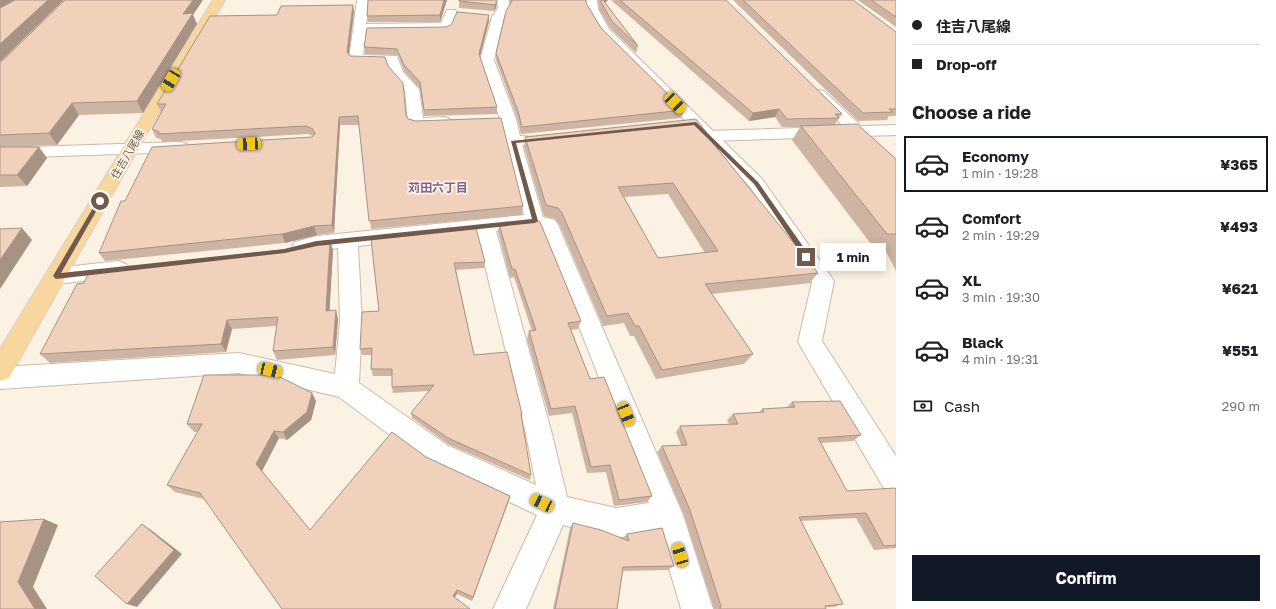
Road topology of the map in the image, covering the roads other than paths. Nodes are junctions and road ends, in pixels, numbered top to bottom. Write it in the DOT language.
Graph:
graph roads {
  1 [pos="219,0"];
  2 [pos="363,0"];
  3 [pos="504,0"];
  4 [pos="591,0"];
  5 [pos="454,9"];
  6 [pos="483,15"];
  7 [pos="498,17"];
  8 [pos="360,28"];
  9 [pos="808,82"];
  10 [pos="492,119"];
  11 [pos="508,119"];
  12 [pos="454,121"];
  13 [pos="679,125"];
  14 [pos="702,130"];
  15 [pos="896,130"];
  16 [pos="857,131"];
  17 [pos="537,139"];
  18 [pos="513,142"];
  19 [pos="193,147"];
  20 [pos="129,150"];
  21 [pos="0,153"];
  22 [pos="535,221"];
  23 [pos="485,226"];
  24 [pos="348,240"];
  25 [pos="285,251"];
  26 [pos="138,267"];
  27 [pos="56,276"];
  28 [pos="0,371"];
  29 [pos="0,378"];
  30 [pos="346,388"];
  31 [pos="896,482"];
  32 [pos="554,509"];
  33 [pos="668,515"];
  34 [pos="509,609"];
  35 [pos="697,609"];
  1 -- 20 [label="main road, 住吉八尾線"];
  2 -- 8 [label="street"];
  3 -- 7 [label="street"];
  4 -- 14 [label="street"];
  5 -- 8 [label="street"];
  6 -- 7 [label="street"];
  7 -- 11 [label="street"];
  8 -- 12 [label="street"];
  9 -- 16 [label="street"];
  10 -- 11 [label="street"];
  11 -- 18 [label="street"];
  13 -- 14 [label="street"];
  14 -- 16 [label="street"];
  14 -- 31 [label="street"];
  15 -- 16 [label="street"];
  17 -- 18 [label="street"];
  18 -- 22 [label="street"];
  19 -- 20 [label="street"];
  20 -- 21 [label="street"];
  20 -- 27 [label="main road, 住吉八尾線"];
  22 -- 23 [label="street"];
  22 -- 33 [label="street"];
  23 -- 24 [label="street"];
  23 -- 32 [label="street"];
  24 -- 25 [label="street"];
  24 -- 30 [label="street"];
  26 -- 27 [label="street"];
  27 -- 28 [label="main road, 住吉八尾線"];
  29 -- 30 [label="street"];
  30 -- 32 [label="street"];
  32 -- 33 [label="street"];
  32 -- 34 [label="street"];
  33 -- 35 [label="street"];
}
